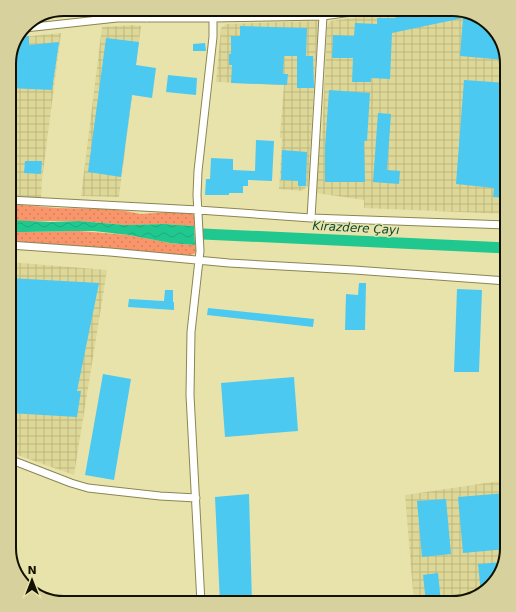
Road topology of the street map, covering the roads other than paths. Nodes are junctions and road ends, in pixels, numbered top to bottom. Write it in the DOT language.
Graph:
graph roads {
  1 [pos="323,16"];
  2 [pos="147,18"];
  3 [pos="213,18"];
  4 [pos="33,27"];
  5 [pos="16,200"];
  6 [pos="198,210"];
  7 [pos="311,218"];
  8 [pos="500,225"];
  9 [pos="16,245"];
  10 [pos="199,261"];
  11 [pos="500,280"];
  12 [pos="16,462"];
  13 [pos="196,498"];
  14 [pos="201,596"];
  1 -- 3 [label="street"];
  1 -- 7 [label="street"];
  2 -- 3 [label="street"];
  2 -- 4 [label="street"];
  3 -- 6 [label="street"];
  5 -- 6 [label="street"];
  6 -- 7 [label="street"];
  6 -- 10 [label="street"];
  7 -- 8 [label="street"];
  9 -- 10 [label="street"];
  10 -- 11 [label="street"];
  10 -- 13 [label="street"];
  12 -- 13 [label="street"];
  13 -- 14 [label="street"];
}
